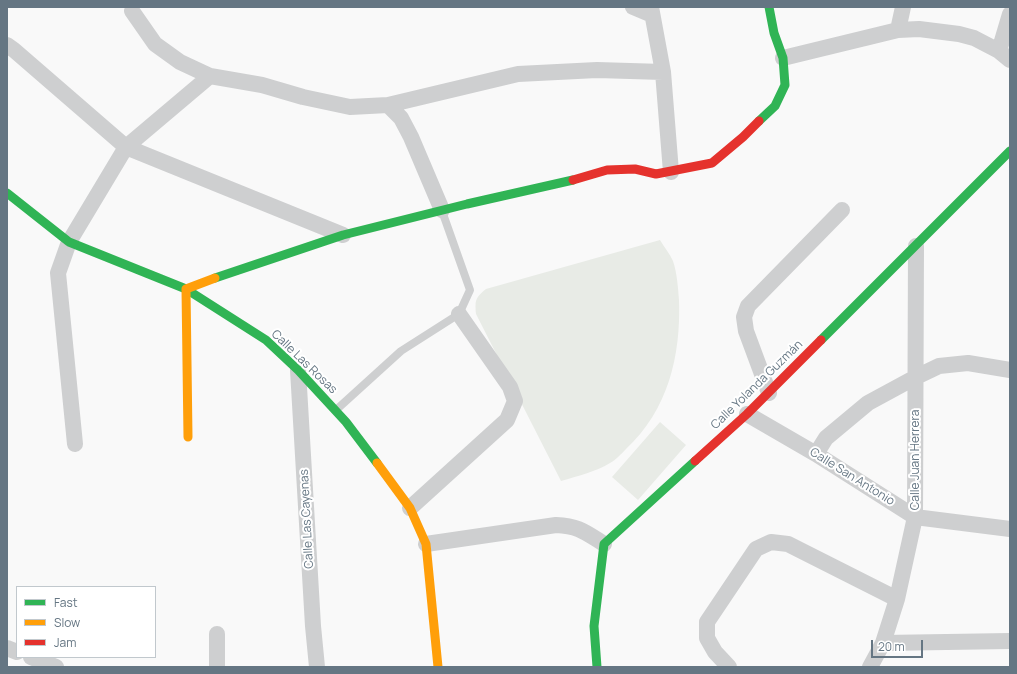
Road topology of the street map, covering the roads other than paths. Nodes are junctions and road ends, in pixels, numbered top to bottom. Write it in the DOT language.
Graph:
graph roads {
  1 [pos="633,7"];
  2 [pos="769,7"];
  3 [pos="903,7"];
  4 [pos="651,11"];
  5 [pos="132,12"];
  6 [pos="1010,14"];
  7 [pos="898,30"];
  8 [pos="7,45"];
  9 [pos="1005,56"];
  10 [pos="783,58"];
  11 [pos="663,72"];
  12 [pos="210,76"];
  13 [pos="388,105"];
  14 [pos="126,147"];
  15 [pos="1010,151"];
  16 [pos="671,172"];
  17 [pos="7,193"];
  18 [pos="442,210"];
  19 [pos="842,210"];
  20 [pos="344,235"];
  21 [pos="69,242"];
  22 [pos="916,246"];
  23 [pos="186,288"];
  24 [pos="459,314"];
  25 [pos="298,370"];
  26 [pos="1010,370"];
  27 [pos="916,377"];
  28 [pos="769,393"];
  29 [pos="336,410"];
  30 [pos="747,414"];
  31 [pos="188,437"];
  32 [pos="76,444"];
  33 [pos="816,454"];
  34 [pos="410,508"];
  35 [pos="915,517"];
  36 [pos="1010,528"];
  37 [pos="426,544"];
  38 [pos="604,544"];
  39 [pos="897,599"];
  40 [pos="217,634"];
  41 [pos="1010,641"];
  42 [pos="883,643"];
  43 [pos="34,658"];
  44 [pos="56,667"];
  45 [pos="217,667"];
  46 [pos="317,667"];
  47 [pos="438,667"];
  48 [pos="597,667"];
  49 [pos="729,667"];
  50 [pos="870,667"];
  1 -- 4 [label="street"];
  2 -- 10 [label="street"];
  3 -- 7 [label="street"];
  4 -- 11 [label="street"];
  5 -- 12 [label="street"];
  6 -- 9 [label="street"];
  7 -- 9 [label="street"];
  7 -- 10 [label="street"];
  8 -- 14 [label="street"];
  10 -- 16 [label="street"];
  11 -- 13 [label="street"];
  11 -- 16 [label="street"];
  12 -- 13 [label="street"];
  12 -- 14 [label="street"];
  13 -- 18 [label="street"];
  14 -- 20 [label="street"];
  14 -- 21 [label="street"];
  15 -- 22 [label="street, Calle Yolanda Guzmán"];
  16 -- 18 [label="street"];
  17 -- 21 [label="street, Calle Las Rosas"];
  18 -- 20 [label="street"];
  18 -- 24 [label="lane"];
  19 -- 28 [label="street"];
  20 -- 23 [label="street"];
  21 -- 23 [label="street, Calle Las Rosas"];
  21 -- 32 [label="street"];
  22 -- 27 [label="street, Calle Juan Herrera"];
  22 -- 28 [label="street, Calle Yolanda Guzmán"];
  23 -- 25 [label="street, Calle Las Rosas"];
  23 -- 31 [label="street"];
  24 -- 29 [label="lane"];
  24 -- 34 [label="street"];
  25 -- 29 [label="street, Calle Las Rosas"];
  25 -- 46 [label="street, Calle Las Cayenas"];
  26 -- 27 [label="street"];
  27 -- 33 [label="street"];
  27 -- 35 [label="street, Calle Juan Herrera"];
  28 -- 30 [label="street, Calle Yolanda Guzmán"];
  29 -- 34 [label="street, Calle Las Rosas"];
  30 -- 33 [label="street, Calle San Antonio"];
  30 -- 38 [label="street, Calle Yolanda Guzmán"];
  33 -- 35 [label="street, Calle San Antonio"];
  34 -- 37 [label="street, Calle Las Rosas"];
  35 -- 36 [label="street, Calle San Antonio"];
  35 -- 39 [label="street, Calle Juan Herrera"];
  37 -- 38 [label="street"];
  37 -- 47 [label="street, Calle Las Rosas"];
  38 -- 48 [label="street"];
  39 -- 42 [label="street, Calle Juan Herrera"];
  39 -- 49 [label="street"];
  40 -- 45 [label="street"];
  41 -- 42 [label="street"];
  42 -- 50 [label="street, Calle Juan Herrera"];
  43 -- 44 [label="street"];
}
